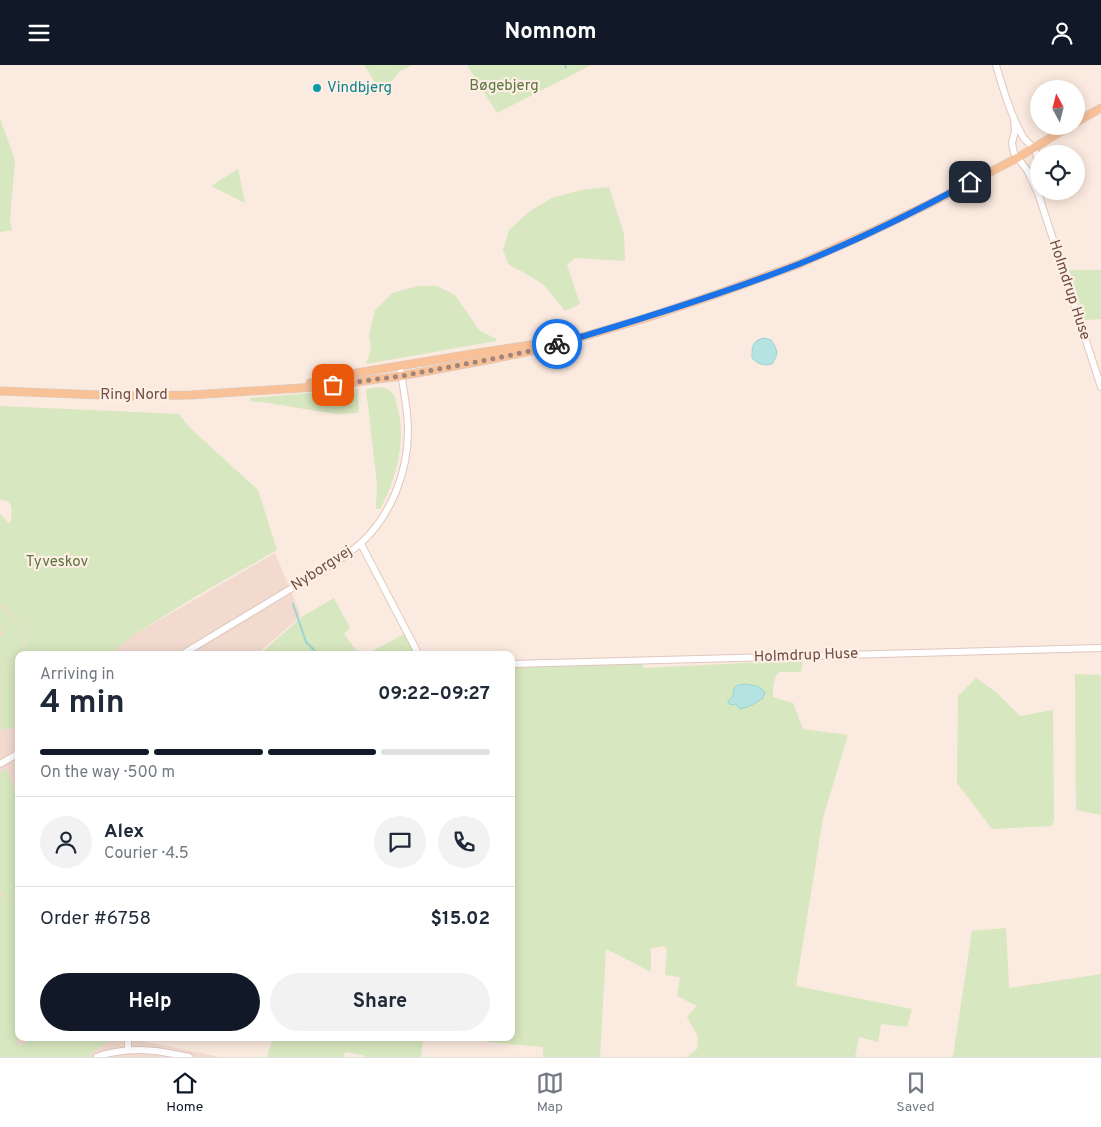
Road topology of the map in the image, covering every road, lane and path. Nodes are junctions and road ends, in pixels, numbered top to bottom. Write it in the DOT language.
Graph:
graph roads {
  1 [pos="996,65"];
  2 [pos="1101,108"];
  3 [pos="1085,117"];
  4 [pos="1014,119"];
  5 [pos="1055,135"];
  6 [pos="1030,145"];
  7 [pos="1038,145"];
  8 [pos="1030,150"];
  9 [pos="1017,158"];
  10 [pos="1030,176"];
  11 [pos="1040,200"];
  12 [pos="584,336"];
  13 [pos="400,366"];
  14 [pos="401,376"];
  15 [pos="1101,387"];
  16 [pos="268,390"];
  17 [pos="0,391"];
  18 [pos="361,544"];
  19 [pos="1101,648"];
  20 [pos="188,651"];
  21 [pos="417,651"];
  22 [pos="515,664"];
  23 [pos="15,755"];
  24 [pos="0,764"];
  25 [pos="128,1041"];
  26 [pos="128,1049"];
  27 [pos="156,1054"];
  28 [pos="97,1057"];
  29 [pos="189,1057"];
  1 -- 4 [label="street"];
  2 -- 3 [label="main road"];
  4 -- 6 [label="street"];
  4 -- 9 [label="street"];
  5 -- 7 [label="main road"];
  8 -- 9 [label="main road"];
  9 -- 10 [label="street, Holmdrup Huse"];
  9 -- 12 [label="main road"];
  11 -- 15 [label="street, Holmdrup Huse"];
  12 -- 13 [label="main road"];
  12 -- 14 [label="main road"];
  13 -- 14 [label="street, Nyborgvej"];
  13 -- 16 [label="main road, Ring Nord"];
  14 -- 16 [label="main road, Ring Nord"];
  14 -- 18 [label="street, Nyborgvej"];
  16 -- 17 [label="main road, Ring Nord"];
  18 -- 20 [label="street, Nyborgvej"];
  18 -- 21 [label="street"];
  19 -- 22 [label="street, Holmdrup Huse"];
  23 -- 24 [label="street"];
  25 -- 26 [label="street"];
  26 -- 27 [label="street"];
  26 -- 28 [label="street"];
  27 -- 29 [label="street"];
}
